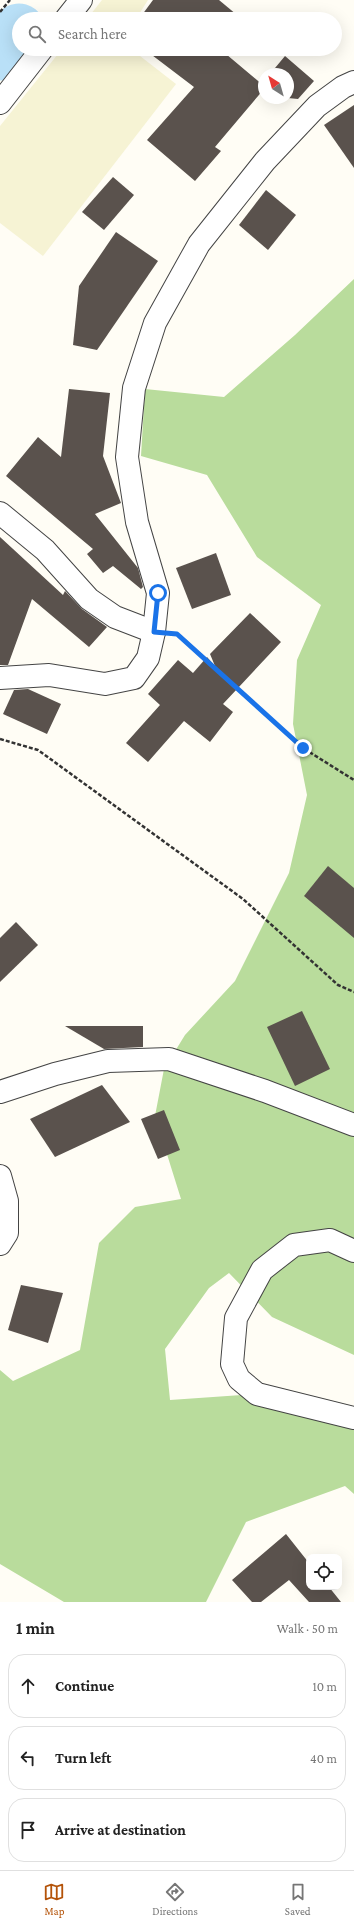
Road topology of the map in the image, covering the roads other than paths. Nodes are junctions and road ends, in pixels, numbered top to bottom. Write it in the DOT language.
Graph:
graph roads {
  1 [pos="81,0"];
  2 [pos="72,12"];
  3 [pos="37,56"];
  4 [pos="354,82"];
  5 [pos="0,103"];
  6 [pos="0,513"];
  7 [pos="154,632"];
  8 [pos="0,678"];
  9 [pos="0,1092"];
  10 [pos="354,1125"];
  11 [pos="0,1176"];
  12 [pos="0,1244"];
  13 [pos="354,1251"];
  14 [pos="354,1418"];
  1 -- 2 [label="street"];
  3 -- 5 [label="street"];
  4 -- 7 [label="street"];
  6 -- 7 [label="street"];
  7 -- 8 [label="street"];
  9 -- 10 [label="street"];
  11 -- 12 [label="street"];
  13 -- 14 [label="street"];
}
